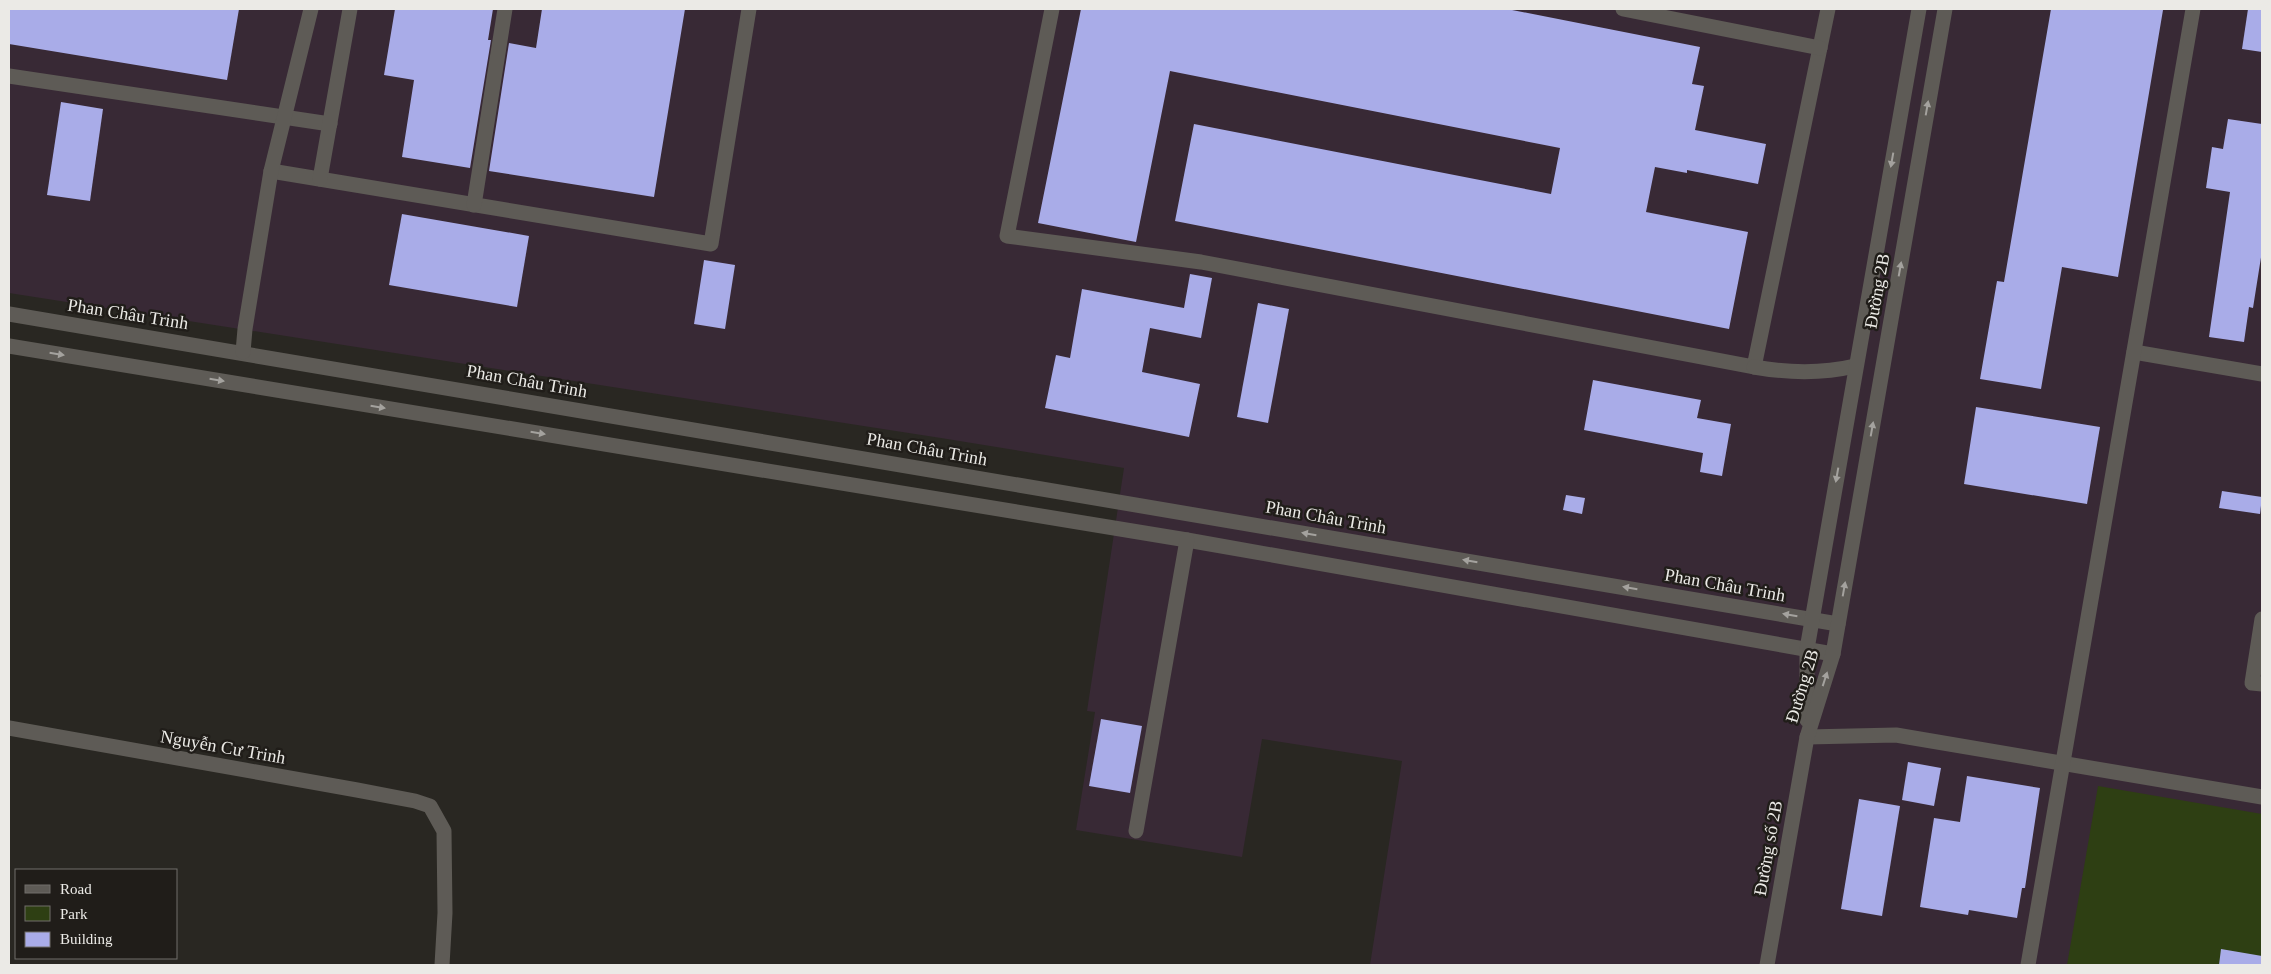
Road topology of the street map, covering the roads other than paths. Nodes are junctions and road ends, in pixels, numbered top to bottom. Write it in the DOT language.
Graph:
graph roads {
  1 [pos="311,9"];
  2 [pos="350,9"];
  3 [pos="505,9"];
  4 [pos="749,9"];
  5 [pos="1052,9"];
  6 [pos="1623,9"];
  7 [pos="1828,9"];
  8 [pos="1919,9"];
  9 [pos="1945,9"];
  10 [pos="2193,9"];
  11 [pos="1820,48"];
  12 [pos="9,76"];
  13 [pos="284,117"];
  14 [pos="330,124"];
  15 [pos="271,171"];
  16 [pos="320,179"];
  17 [pos="474,205"];
  18 [pos="9,314"];
  19 [pos="9,346"];
  20 [pos="243,352"];
  21 [pos="2134,352"];
  22 [pos="1855,366"];
  23 [pos="1754,367"];
  24 [pos="2262,374"];
  25 [pos="1188,540"];
  26 [pos="1812,619"];
  27 [pos="2262,619"];
  28 [pos="1838,624"];
  29 [pos="1807,649"];
  30 [pos="1833,654"];
  31 [pos="2262,684"];
  32 [pos="9,728"];
  33 [pos="1806,737"];
  34 [pos="2063,763"];
  35 [pos="2262,797"];
  36 [pos="1136,831"];
  37 [pos="442,965"];
  38 [pos="1767,965"];
  39 [pos="2028,965"];
  1 -- 13 [label="street"];
  2 -- 14 [label="street"];
  3 -- 17 [label="street"];
  4 -- 17 [label="street"];
  5 -- 23 [label="street"];
  6 -- 11 [label="street"];
  7 -- 11 [label="street"];
  8 -- 22 [label="street, Đường 2B, one-way"];
  28 -- 9 [label="street, Đường 2B, one-way"];
  10 -- 21 [label="street"];
  11 -- 23 [label="street"];
  12 -- 13 [label="street"];
  13 -- 14 [label="street"];
  13 -- 15 [label="street"];
  14 -- 16 [label="street"];
  15 -- 16 [label="street"];
  15 -- 20 [label="street"];
  16 -- 17 [label="street"];
  18 -- 20 [label="street, Phan Châu Trinh"];
  19 -- 25 [label="street, one-way"];
  26 -- 20 [label="street, Phan Châu Trinh, one-way"];
  21 -- 24 [label="street"];
  21 -- 34 [label="street"];
  22 -- 23 [label="street"];
  22 -- 26 [label="street, Đường 2B, one-way"];
  25 -- 29 [label="street"];
  25 -- 36 [label="street"];
  26 -- 28 [label="street, Phan Châu Trinh"];
  26 -- 29 [label="street, Đường 2B"];
  27 -- 31 [label="street"];
  28 -- 30 [label="street, Đường 2B"];
  29 -- 30 [label="street"];
  29 -- 33 [label="street, Đường 2B"];
  33 -- 30 [label="street, Đường 2B, one-way"];
  32 -- 37 [label="street, Nguyễn Cư Trinh"];
  33 -- 34 [label="street"];
  33 -- 38 [label="street, Đường số 2B"];
  34 -- 35 [label="street"];
  34 -- 39 [label="street"];
}
